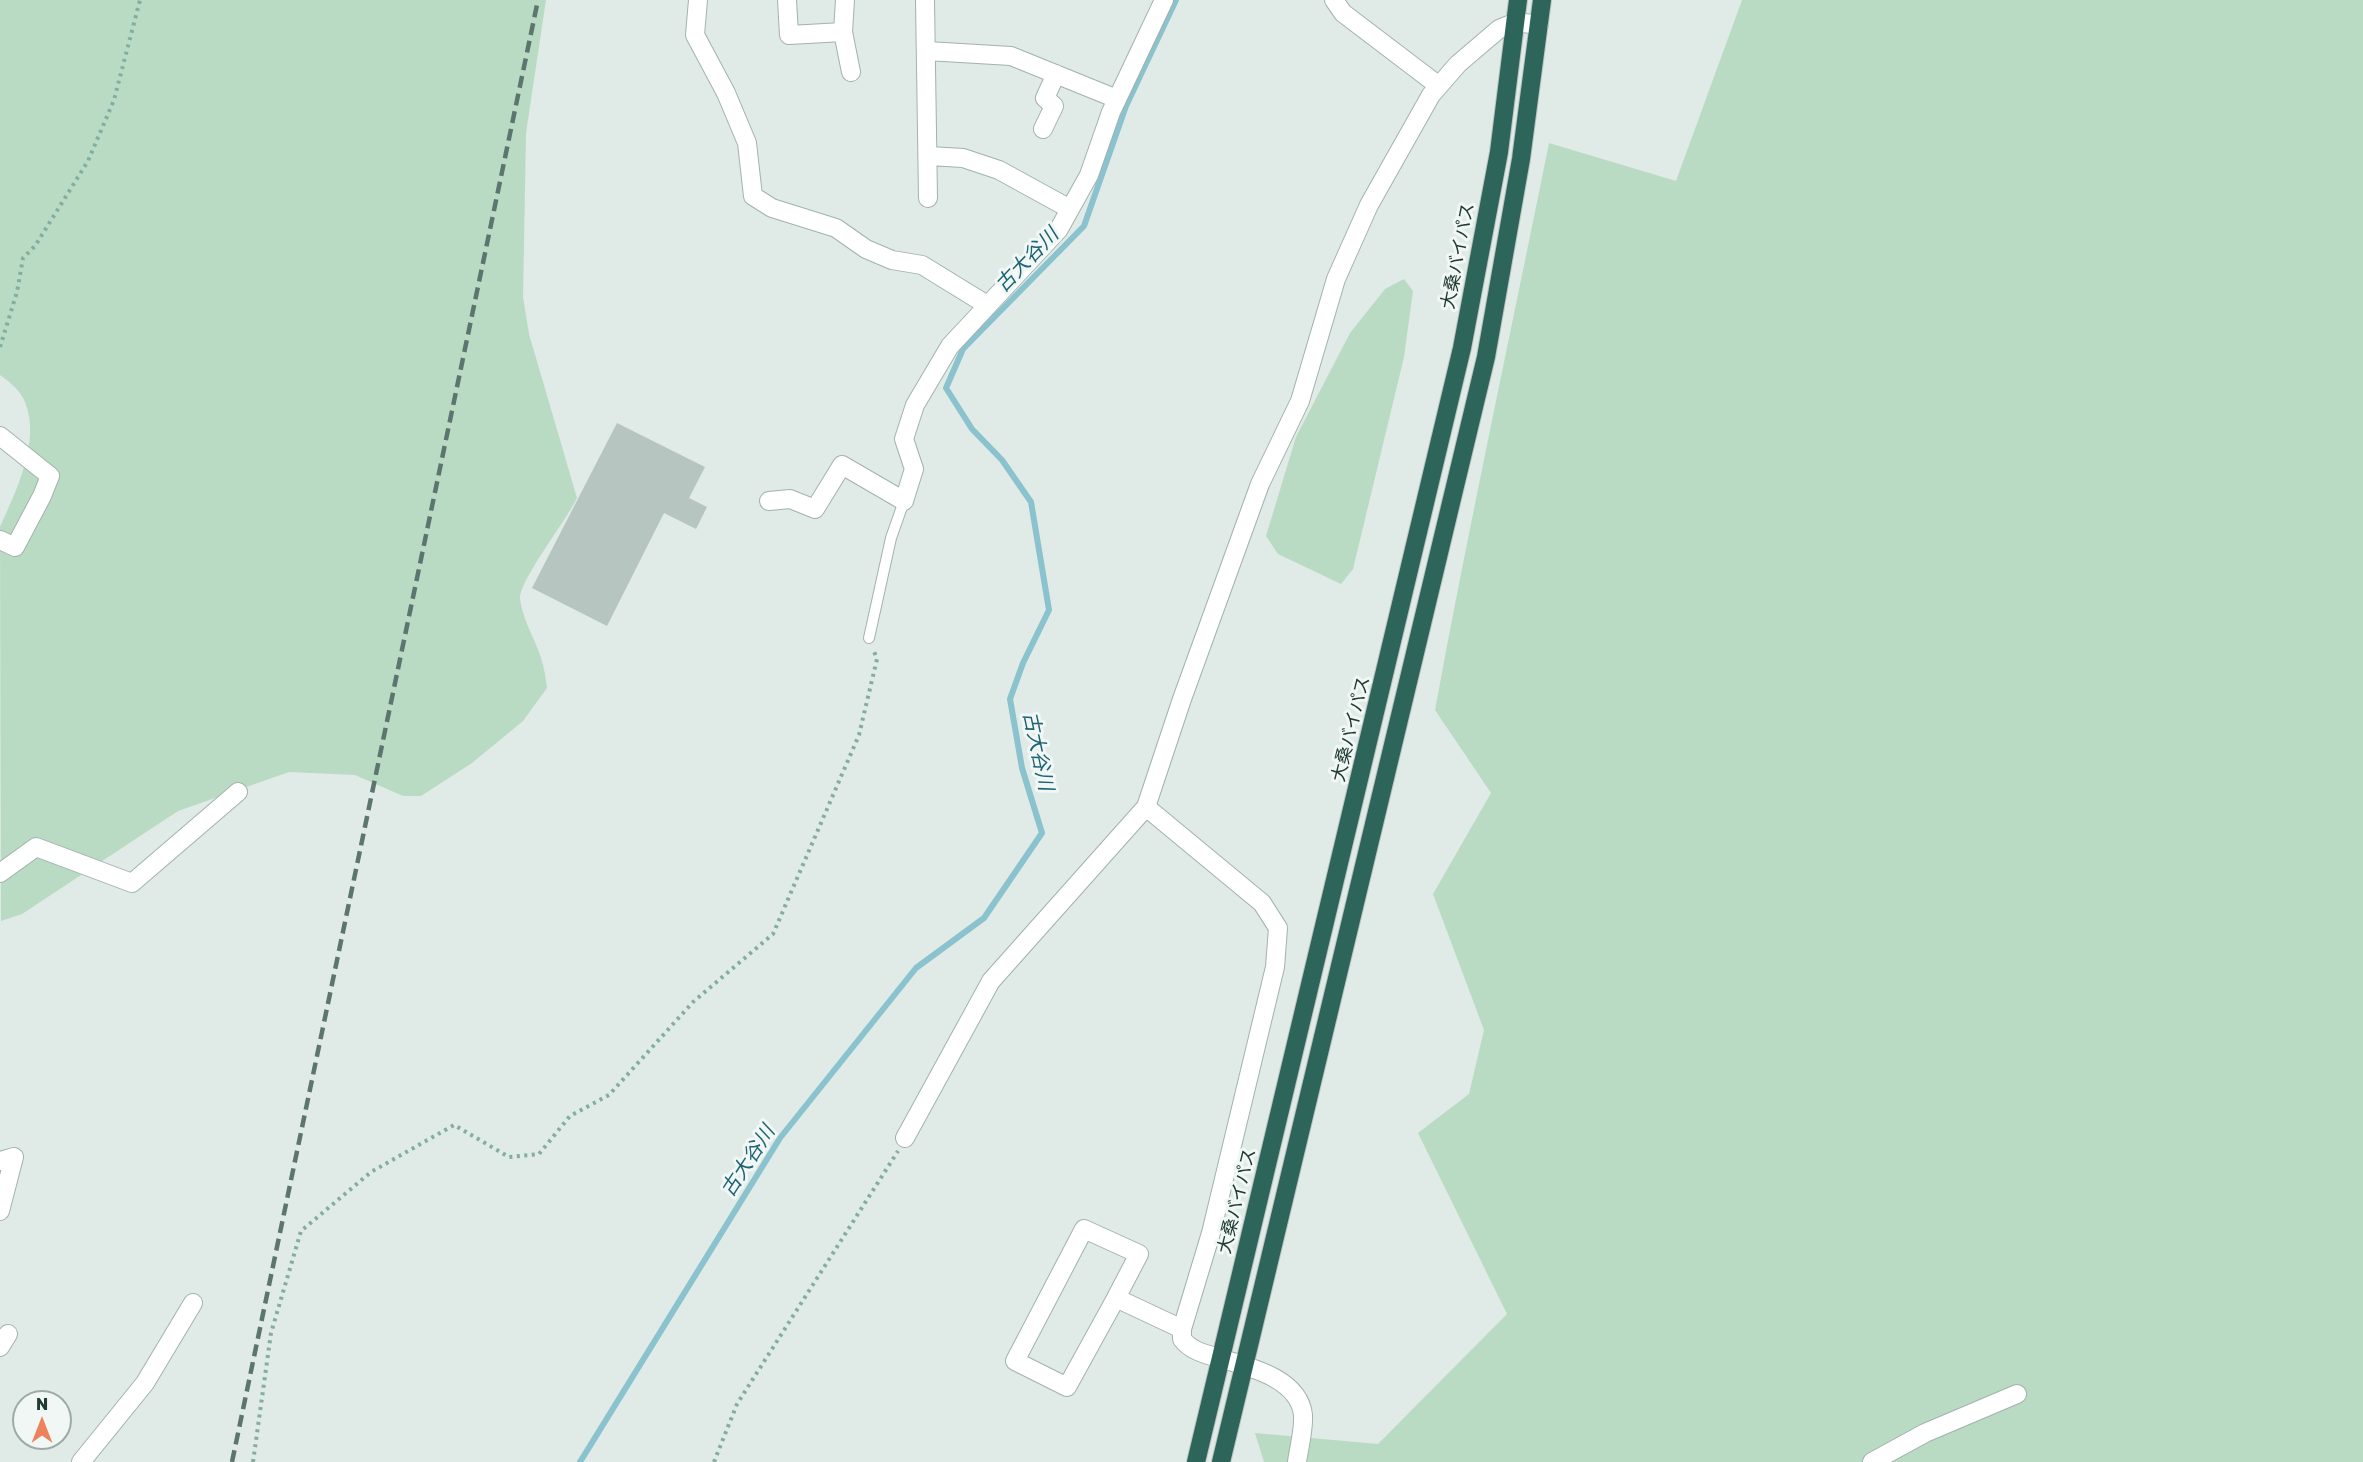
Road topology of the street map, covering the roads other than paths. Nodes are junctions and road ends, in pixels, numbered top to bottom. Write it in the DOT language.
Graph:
graph roads {
  1 [pos="698,0"];
  2 [pos="787,0"];
  3 [pos="845,0"];
  4 [pos="926,0"];
  5 [pos="1164,0"];
  6 [pos="1334,0"];
  7 [pos="1518,0"];
  8 [pos="1542,0"];
  9 [pos="1516,22"];
  10 [pos="1539,25"];
  11 [pos="843,32"];
  12 [pos="927,51"];
  13 [pos="851,72"];
  14 [pos="1056,74"];
  15 [pos="1439,86"];
  16 [pos="1117,99"];
  17 [pos="1043,129"];
  18 [pos="929,156"];
  19 [pos="928,198"];
  20 [pos="1070,209"];
  21 [pos="987,305"];
  22 [pos="0,436"];
  23 [pos="769,501"];
  24 [pos="904,501"];
  25 [pos="0,540"];
  26 [pos="869,638"];
  27 [pos="238,792"];
  28 [pos="1146,807"];
  29 [pos="0,873"];
  30 [pos="905,1138"];
  31 [pos="0,1161"];
  32 [pos="0,1212"];
  33 [pos="1116,1298"];
  34 [pos="193,1303"];
  35 [pos="1182,1329"];
  36 [pos="1221,1358"];
  37 [pos="1244,1365"];
  38 [pos="2017,1394"];
  39 [pos="81,1462"];
  40 [pos="1196,1462"];
  41 [pos="1221,1462"];
  42 [pos="1297,1462"];
  43 [pos="1872,1462"];
  1 -- 21 [label="street"];
  2 -- 11 [label="street"];
  3 -- 11 [label="street"];
  4 -- 12 [label="street"];
  5 -- 16 [label="street"];
  6 -- 15 [label="street"];
  7 -- 9 [label="highway, 大桑バイパス"];
  8 -- 10 [label="highway"];
  9 -- 10 [label="street"];
  9 -- 15 [label="street"];
  9 -- 36 [label="highway, 大桑バイパス"];
  10 -- 37 [label="highway"];
  11 -- 13 [label="street"];
  12 -- 14 [label="street"];
  12 -- 18 [label="street"];
  14 -- 16 [label="street"];
  14 -- 17 [label="street"];
  15 -- 28 [label="street"];
  16 -- 20 [label="street"];
  18 -- 19 [label="street"];
  18 -- 20 [label="street"];
  20 -- 21 [label="street"];
  21 -- 24 [label="street"];
  22 -- 25 [label="street"];
  23 -- 24 [label="street"];
  24 -- 26 [label="lane"];
  27 -- 29 [label="street"];
  28 -- 30 [label="street"];
  28 -- 35 [label="street"];
  31 -- 32 [label="street"];
  33 -- 33 [label="street"];
  33 -- 35 [label="street"];
  34 -- 39 [label="street"];
  35 -- 36 [label="street"];
  36 -- 37 [label="street"];
  36 -- 40 [label="highway, 大桑バイパス"];
  37 -- 41 [label="highway"];
  37 -- 42 [label="street"];
  38 -- 43 [label="street"];
}
